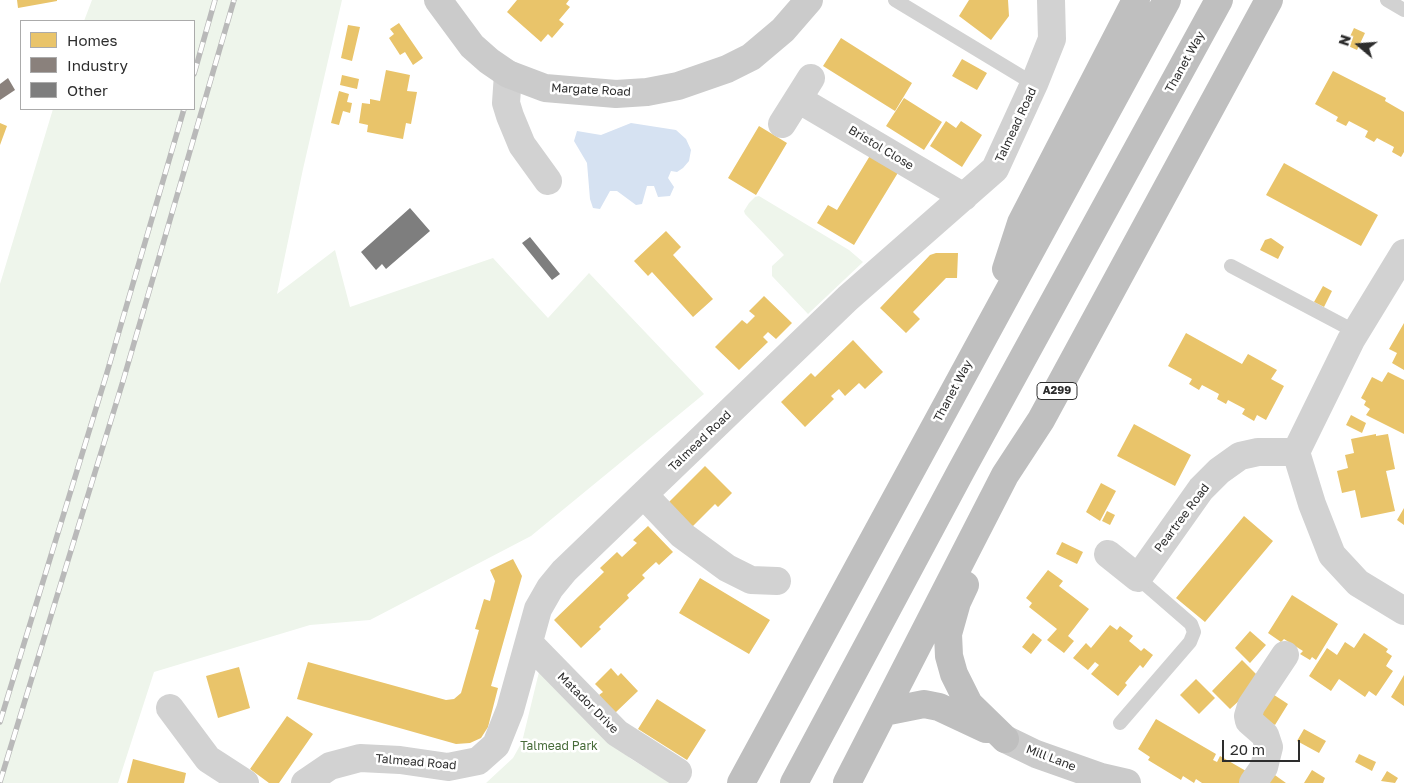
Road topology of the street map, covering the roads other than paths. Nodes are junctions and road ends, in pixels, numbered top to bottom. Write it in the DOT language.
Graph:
graph roads {
  1 [pos="438,0"];
  2 [pos="809,0"];
  3 [pos="894,0"];
  4 [pos="1051,0"];
  5 [pos="1136,0"];
  6 [pos="1167,0"];
  7 [pos="1219,0"];
  8 [pos="1269,0"];
  9 [pos="1387,0"];
  10 [pos="1404,10"];
  11 [pos="508,74"];
  12 [pos="1034,84"];
  13 [pos="782,124"];
  14 [pos="548,181"];
  15 [pos="964,197"];
  16 [pos="1404,253"];
  17 [pos="1231,266"];
  18 [pos="988,327"];
  19 [pos="1356,332"];
  20 [pos="1041,420"];
  21 [pos="1296,452"];
  22 [pos="644,495"];
  23 [pos="1108,554"];
  24 [pos="1138,578"];
  25 [pos="777,581"];
  26 [pos="1404,611"];
  27 [pos="529,643"];
  28 [pos="1285,655"];
  29 [pos="170,708"];
  30 [pos="884,712"];
  31 [pos="1120,723"];
  32 [pos="1005,739"];
  33 [pos="678,772"];
  34 [pos="245,783"];
  35 [pos="305,783"];
  36 [pos="741,783"];
  37 [pos="794,783"];
  38 [pos="847,783"];
  39 [pos="1127,783"];
  40 [pos="1253,783"];
  1 -- 11 [label="street, Margate Road"];
  2 -- 11 [label="street, Margate Road"];
  3 -- 12 [label="lane"];
  4 -- 12 [label="street, Talmead Road"];
  5 -- 18 [label="highway"];
  6 -- 18 [label="highway, Thanet Way"];
  7 -- 37 [label="highway, Thanet Way"];
  8 -- 20 [label="highway, A299"];
  9 -- 10 [label="lane"];
  11 -- 14 [label="street"];
  12 -- 15 [label="street, Talmead Road"];
  13 -- 15 [label="street, Bristol Close"];
  15 -- 22 [label="street, Talmead Road"];
  16 -- 19 [label="street"];
  17 -- 19 [label="lane"];
  18 -- 36 [label="highway, Thanet Way"];
  19 -- 21 [label="street"];
  20 -- 30 [label="highway, A299"];
  20 -- 32 [label="highway"];
  21 -- 24 [label="street, Peartree Road"];
  21 -- 26 [label="street"];
  22 -- 25 [label="street"];
  22 -- 27 [label="street, Talmead Road"];
  23 -- 24 [label="street"];
  24 -- 31 [label="lane"];
  27 -- 33 [label="street, Matador Drive"];
  27 -- 35 [label="street, Talmead Road"];
  28 -- 40 [label="street"];
  29 -- 34 [label="street"];
  30 -- 32 [label="highway"];
  30 -- 38 [label="highway, A299"];
  32 -- 39 [label="street, Mill Lane"];
}
